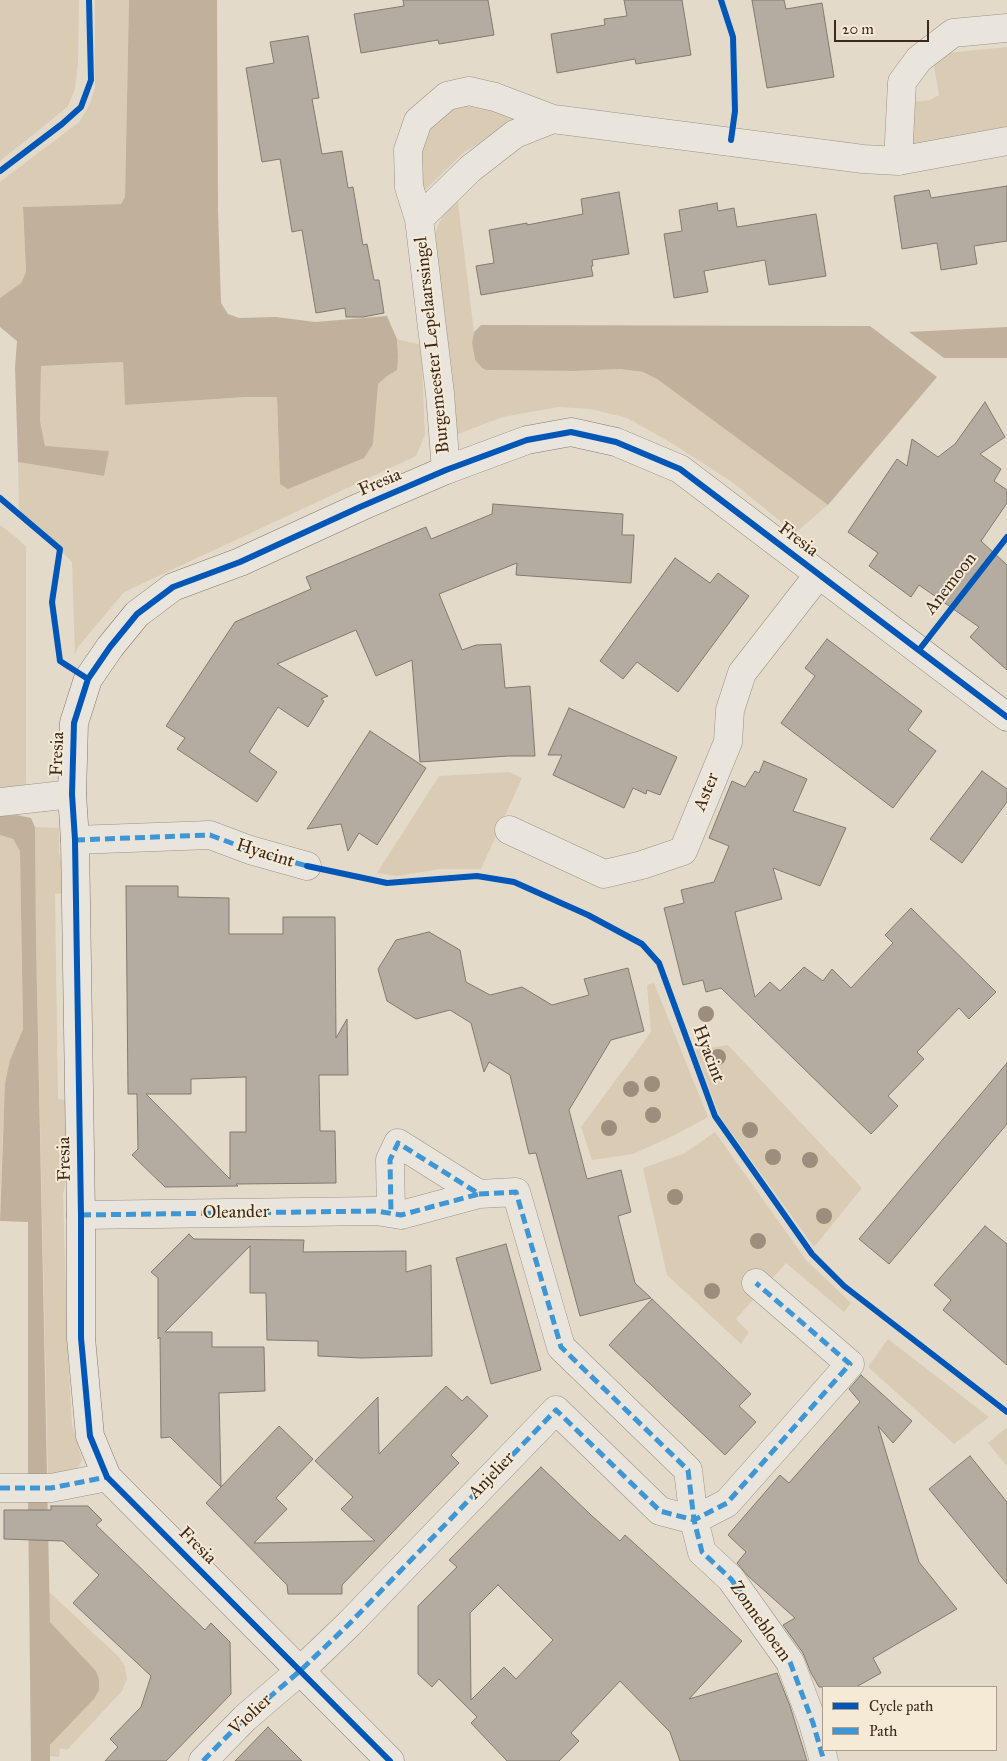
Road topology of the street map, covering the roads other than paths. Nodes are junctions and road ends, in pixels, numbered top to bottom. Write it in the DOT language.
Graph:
graph roads {
  1 [pos="1007,28"];
  2 [pos="554,119"];
  3 [pos="1007,141"];
  4 [pos="898,161"];
  5 [pos="419,219"];
  6 [pos="446,470"];
  7 [pos="819,574"];
  8 [pos="1007,717"];
  9 [pos="72,794"];
  10 [pos="0,802"];
  11 [pos="509,830"];
  12 [pos="75,840"];
  13 [pos="306,866"];
  14 [pos="479,1194"];
  15 [pos="391,1213"];
  16 [pos="81,1215"];
  17 [pos="756,1283"];
  18 [pos="107,1477"];
  19 [pos="25,1488"];
  20 [pos="694,1520"];
  21 [pos="301,1670"];
  22 [pos="203,1761"];
  23 [pos="390,1761"];
  24 [pos="824,1761"];
  1 -- 4 [label="street"];
  2 -- 4 [label="street, Burgemeester Lepelaarssingel"];
  2 -- 5 [label="street, Burgemeester Lepelaarssingel"];
  2 -- 5 [label="street, Burgemeester Lepelaarssingel"];
  3 -- 4 [label="street, Burgemeester Lepelaarssingel"];
  5 -- 6 [label="street, Burgemeester Lepelaarssingel"];
  6 -- 7 [label="street, Fresia"];
  6 -- 9 [label="street, Fresia"];
  7 -- 8 [label="street, Fresia"];
  7 -- 11 [label="street, Aster"];
  9 -- 10 [label="street"];
  9 -- 12 [label="street, Fresia"];
  12 -- 13 [label="street, Hyacint"];
  12 -- 16 [label="street, Fresia"];
  14 -- 15 [label="street, Oleander"];
  14 -- 15 [label="street"];
  14 -- 20 [label="street"];
  15 -- 16 [label="street, Oleander"];
  16 -- 18 [label="street, Fresia"];
  17 -- 20 [label="street"];
  18 -- 19 [label="street"];
  18 -- 21 [label="street, Fresia"];
  20 -- 21 [label="street, Anjelier"];
  20 -- 24 [label="street, Zonnebloem"];
  21 -- 22 [label="street, Violier"];
  21 -- 23 [label="street, Fresia"];
}
